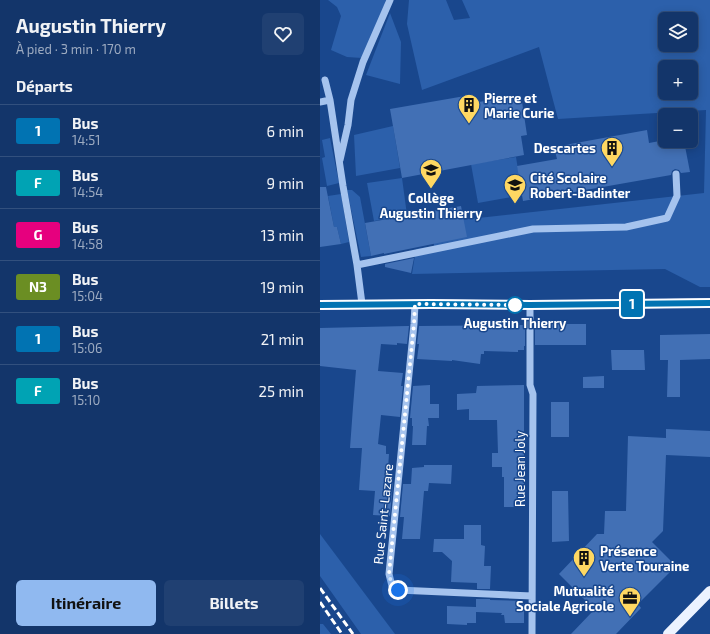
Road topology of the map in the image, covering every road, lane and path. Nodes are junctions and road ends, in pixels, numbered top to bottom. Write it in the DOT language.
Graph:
graph roads {
  1 [pos="390,0"];
  2 [pos="325,80"];
  3 [pos="330,100"];
  4 [pos="320,102"];
  5 [pos="340,164"];
  6 [pos="676,174"];
  7 [pos="358,265"];
  8 [pos="710,303"];
  9 [pos="362,304"];
  10 [pos="415,304"];
  11 [pos="320,305"];
  12 [pos="530,305"];
  13 [pos="710,591"];
  14 [pos="532,596"];
  15 [pos="532,634"];
  16 [pos="668,634"];
  1 -- 5 [label="street"];
  2 -- 3 [label="street"];
  3 -- 4 [label="street"];
  3 -- 5 [label="street"];
  5 -- 7 [label="street"];
  6 -- 7 [label="street"];
  7 -- 9 [label="street"];
  8 -- 12 [label="main road"];
  9 -- 10 [label="main road"];
  9 -- 11 [label="main road"];
  10 -- 12 [label="main road"];
  10 -- 14 [label="street, Rue Saint-Lazare"];
  12 -- 14 [label="street, Rue Jean Joly"];
  13 -- 16 [label="main road"];
  14 -- 15 [label="street, Rue Jean Joly"];
}
